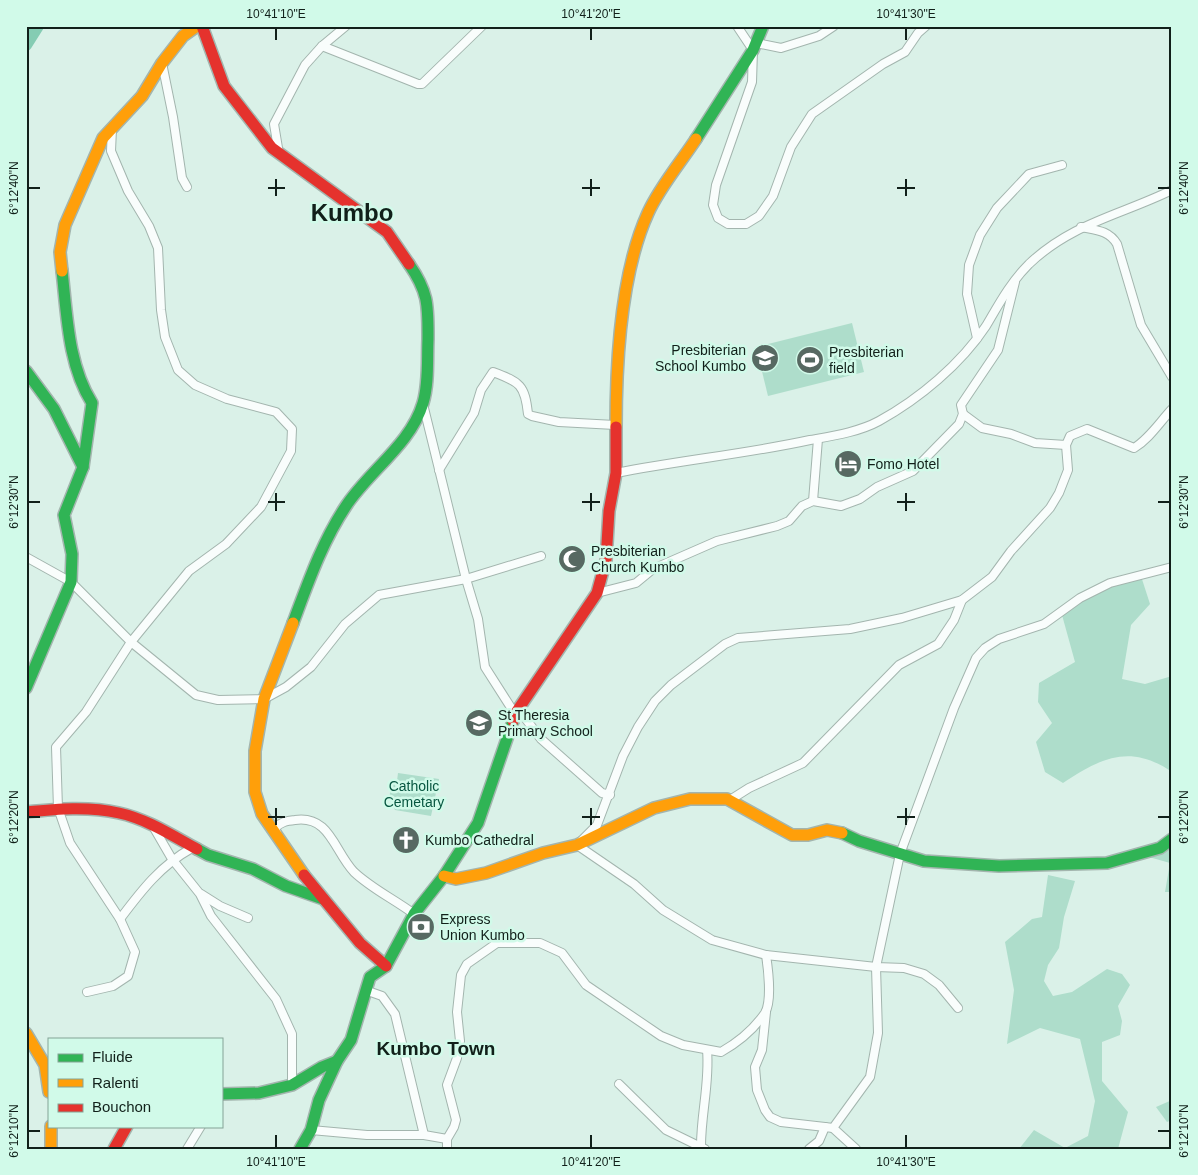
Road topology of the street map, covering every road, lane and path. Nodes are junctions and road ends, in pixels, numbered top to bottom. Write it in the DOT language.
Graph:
graph roads {
  1 [pos="197,26"];
  2 [pos="202,26"];
  3 [pos="346,26"];
  4 [pos="482,26"];
  5 [pos="737,26"];
  6 [pos="763,26"];
  7 [pos="834,26"];
  8 [pos="926,26"];
  9 [pos="322,46"];
  10 [pos="754,47"];
  11 [pos="162,63"];
  12 [pos="274,124"];
  13 [pos="112,128"];
  14 [pos="258,131"];
  15 [pos="278,154"];
  16 [pos="1062,165"];
  17 [pos="187,187"];
  18 [pos="1172,190"];
  19 [pos="1081,227"];
  20 [pos="1015,280"];
  21 [pos="977,338"];
  22 [pos="26,371"];
  23 [pos="1172,377"];
  24 [pos="423,404"];
  25 [pos="1172,409"];
  26 [pos="963,414"];
  27 [pos="615,425"];
  28 [pos="818,439"];
  29 [pos="1066,445"];
  30 [pos="83,467"];
  31 [pos="439,470"];
  32 [pos="616,472"];
  33 [pos="813,501"];
  34 [pos="542,556"];
  35 [pos="26,558"];
  36 [pos="1172,567"];
  37 [pos="466,579"];
  38 [pos="71,582"];
  39 [pos="597,593"];
  40 [pos="962,600"];
  41 [pos="131,642"];
  42 [pos="26,688"];
  43 [pos="264,700"];
  44 [pos="517,712"];
  45 [pos="610,794"];
  46 [pos="730,800"];
  47 [pos="58,808"];
  48 [pos="26,812"];
  49 [pos="154,827"];
  50 [pos="1172,839"];
  51 [pos="282,845"];
  52 [pos="577,845"];
  53 [pos="192,848"];
  54 [pos="900,854"];
  55 [pos="172,858"];
  56 [pos="444,876"];
  57 [pos="200,894"];
  58 [pos="323,899"];
  59 [pos="414,914"];
  60 [pos="248,918"];
  61 [pos="120,919"];
  62 [pos="766,954"];
  63 [pos="386,966"];
  64 [pos="876,967"];
  65 [pos="365,990"];
  66 [pos="87,992"];
  67 [pos="958,1008"];
  68 [pos="766,1012"];
  69 [pos="26,1033"];
  70 [pos="707,1050"];
  71 [pos="337,1061"];
  72 [pos="619,1084"];
  73 [pos="48,1085"];
  74 [pos="292,1086"];
  75 [pos="222,1094"];
  76 [pos="51,1128"];
  77 [pos="126,1128"];
  78 [pos="199,1128"];
  79 [pos="829,1128"];
  80 [pos="311,1130"];
  81 [pos="424,1135"];
  82 [pos="447,1139"];
  83 [pos="703,1147"];
  84 [pos="51,1149"];
  85 [pos="114,1149"];
  86 [pos="187,1149"];
  87 [pos="300,1149"];
  88 [pos="447,1149"];
  89 [pos="810,1149"];
  90 [pos="856,1149"];
  1 -- 11 [label="main road"];
  2 -- 14 [label="main road"];
  3 -- 9 [label="street"];
  4 -- 9 [label="street"];
  5 -- 10 [label="street"];
  6 -- 10 [label="main road"];
  7 -- 10 [label="street"];
  8 -- 10 [label="street"];
  9 -- 12 [label="street"];
  10 -- 27 [label="main road"];
  11 -- 13 [label="main road"];
  11 -- 17 [label="street"];
  12 -- 14 [label="street"];
  12 -- 15 [label="street"];
  13 -- 30 [label="main road"];
  13 -- 41 [label="street"];
  14 -- 15 [label="main road"];
  15 -- 24 [label="main road"];
  16 -- 21 [label="street"];
  18 -- 19 [label="street"];
  19 -- 20 [label="street"];
  19 -- 23 [label="street"];
  20 -- 21 [label="street"];
  20 -- 26 [label="street"];
  21 -- 28 [label="street"];
  22 -- 30 [label="main road"];
  24 -- 31 [label="street"];
  24 -- 43 [label="main road"];
  25 -- 29 [label="street"];
  26 -- 29 [label="street"];
  26 -- 33 [label="street"];
  27 -- 31 [label="street"];
  27 -- 32 [label="main road"];
  28 -- 32 [label="street"];
  28 -- 33 [label="street"];
  29 -- 40 [label="street"];
  30 -- 38 [label="main road"];
  31 -- 37 [label="street"];
  32 -- 39 [label="main road"];
  33 -- 39 [label="street"];
  34 -- 37 [label="street"];
  35 -- 38 [label="street"];
  36 -- 54 [label="street"];
  37 -- 43 [label="street"];
  37 -- 44 [label="street"];
  38 -- 41 [label="street"];
  38 -- 42 [label="main road"];
  39 -- 44 [label="main road"];
  40 -- 45 [label="street"];
  40 -- 46 [label="street"];
  41 -- 43 [label="street"];
  41 -- 47 [label="street"];
  43 -- 51 [label="main road"];
  44 -- 45 [label="street"];
  44 -- 56 [label="main road"];
  45 -- 52 [label="street"];
  46 -- 52 [label="main road"];
  46 -- 54 [label="main road"];
  47 -- 48 [label="main road"];
  47 -- 49 [label="main road"];
  47 -- 61 [label="street"];
  49 -- 53 [label="main road"];
  49 -- 55 [label="street"];
  50 -- 54 [label="main road"];
  51 -- 58 [label="main road"];
  51 -- 59 [label="street"];
  52 -- 56 [label="main road"];
  52 -- 62 [label="street"];
  53 -- 55 [label="street"];
  53 -- 58 [label="main road"];
  54 -- 64 [label="street"];
  55 -- 57 [label="street"];
  55 -- 61 [label="street"];
  56 -- 59 [label="main road"];
  57 -- 60 [label="street"];
  57 -- 74 [label="street"];
  58 -- 63 [label="main road"];
  59 -- 63 [label="main road"];
  61 -- 66 [label="street"];
  62 -- 64 [label="street"];
  62 -- 68 [label="street"];
  63 -- 65 [label="main road"];
  64 -- 67 [label="street"];
  64 -- 79 [label="street"];
  65 -- 71 [label="main road"];
  65 -- 81 [label="street"];
  68 -- 70 [label="street"];
  68 -- 79 [label="street"];
  69 -- 73 [label="main road"];
  70 -- 82 [label="street"];
  70 -- 83 [label="street"];
  71 -- 74 [label="main road"];
  71 -- 80 [label="main road"];
  72 -- 83 [label="street"];
  74 -- 75 [label="main road"];
  76 -- 84 [label="main road"];
  77 -- 85 [label="main road"];
  78 -- 86 [label="street"];
  79 -- 89 [label="street"];
  79 -- 90 [label="street"];
  80 -- 81 [label="street"];
  80 -- 87 [label="main road"];
  81 -- 82 [label="street"];
  82 -- 88 [label="street"];
}
